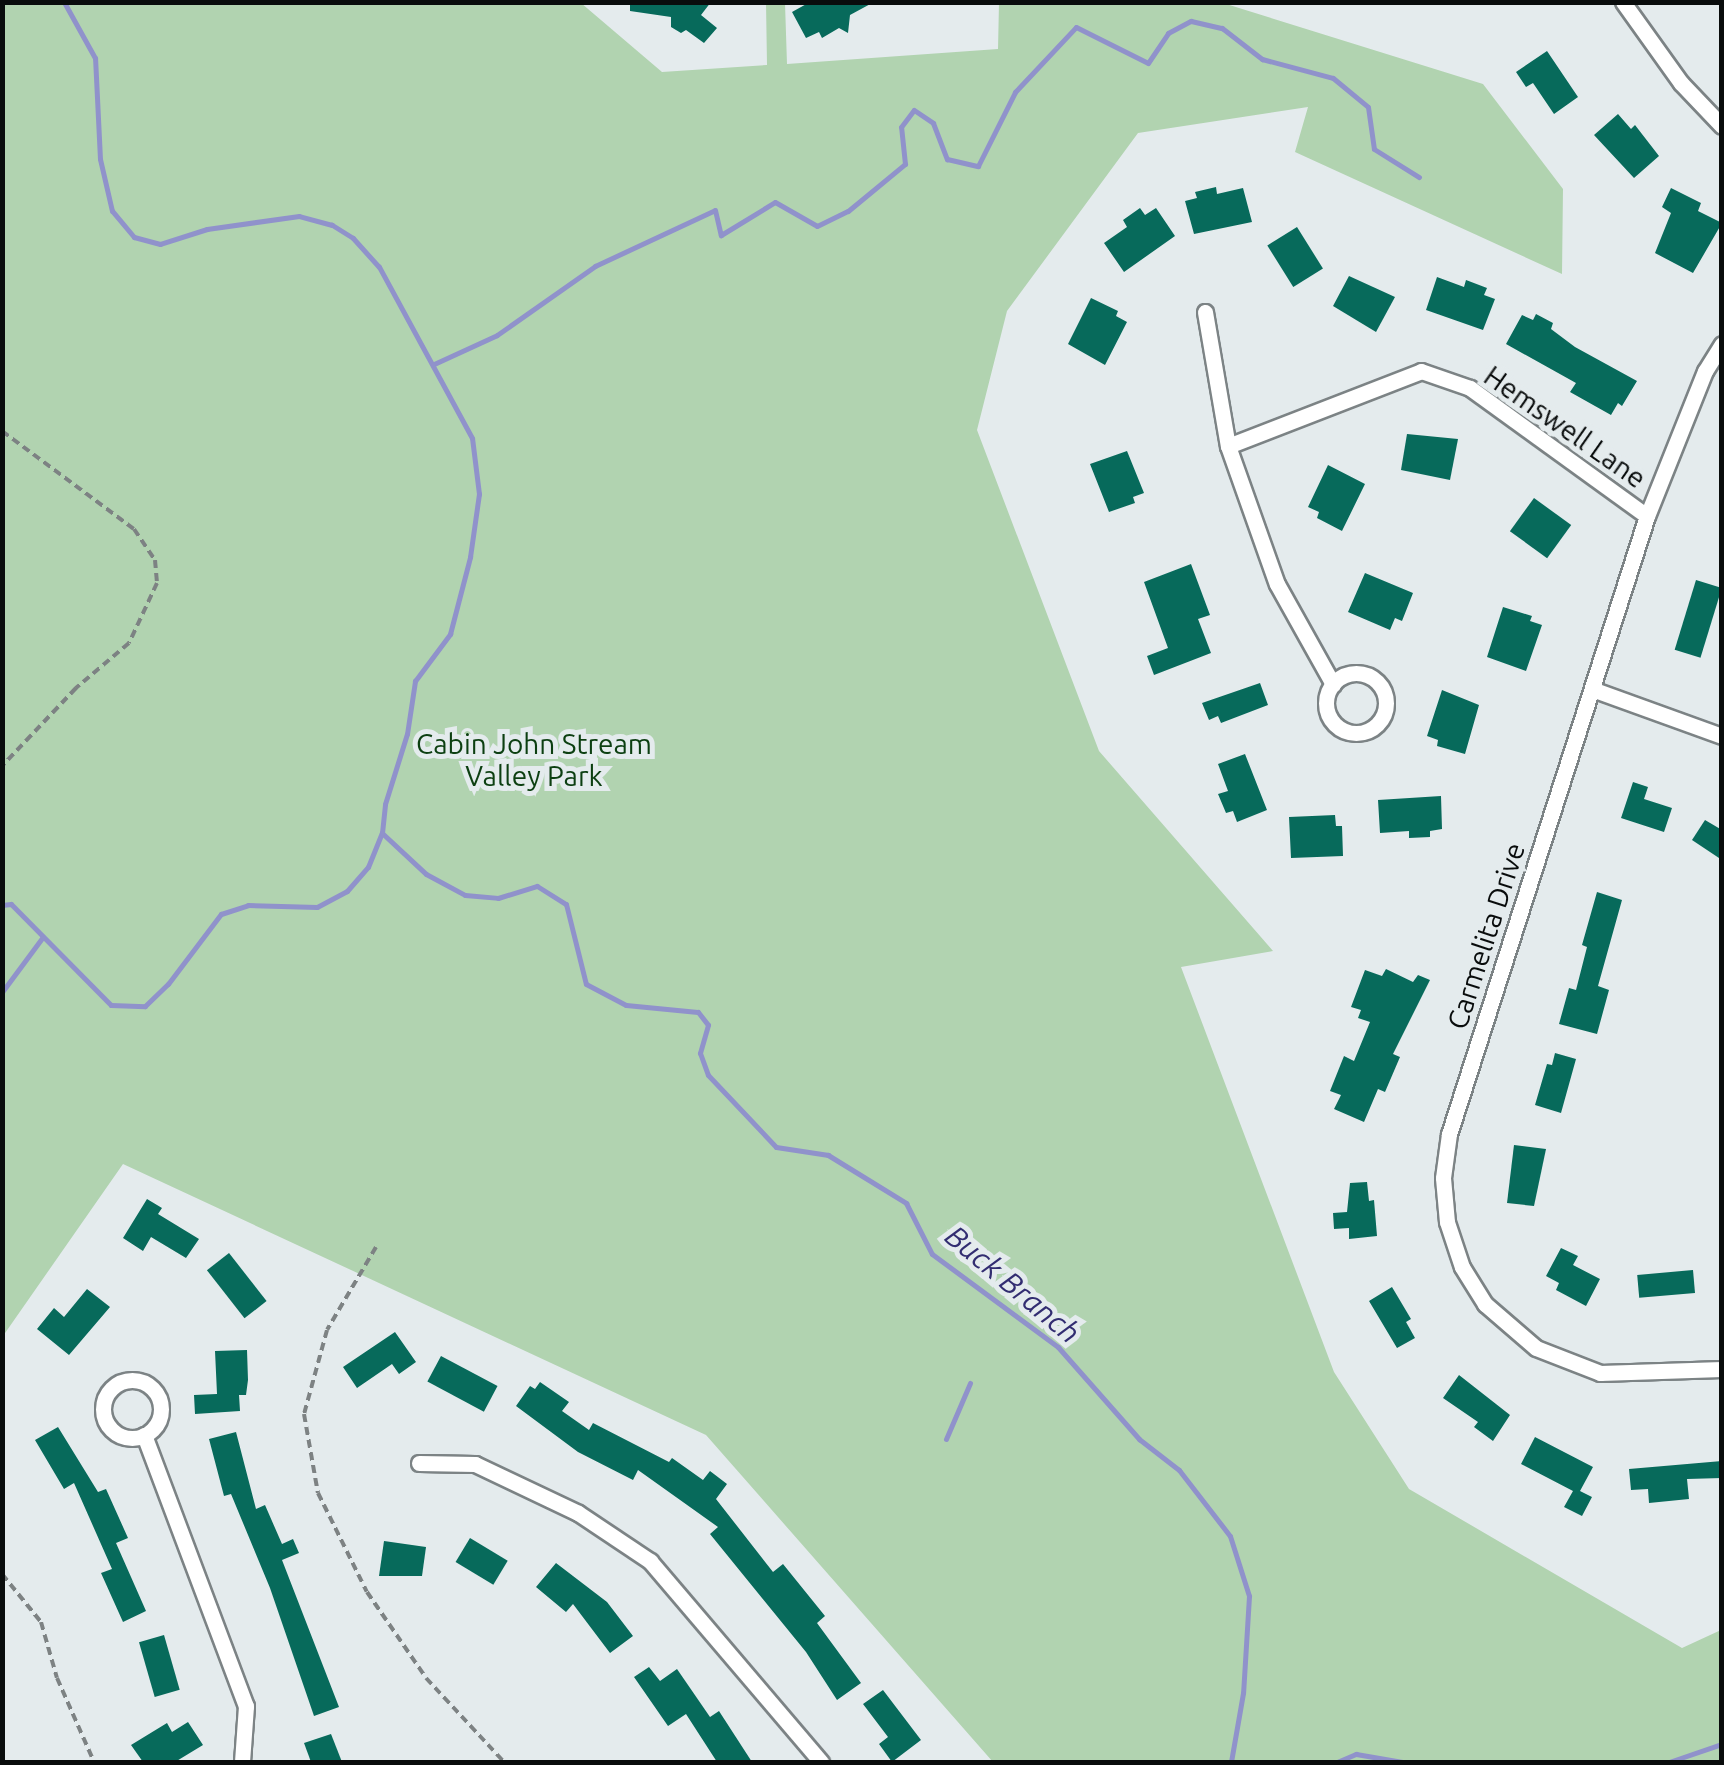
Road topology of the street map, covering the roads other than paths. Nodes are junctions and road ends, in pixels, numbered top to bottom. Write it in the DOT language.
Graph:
graph roads {
  1 [pos="1623,2"];
  2 [pos="1722,126"];
  3 [pos="1205,312"];
  4 [pos="1722,344"];
  5 [pos="1228,446"];
  6 [pos="1647,516"];
  7 [pos="1333,684"];
  8 [pos="1592,689"];
  9 [pos="1722,736"];
  10 [pos="1722,1369"];
  11 [pos="144,1436"];
  12 [pos="419,1463"];
  13 [pos="242,1762"];
  14 [pos="821,1762"];
  1 -- 2 [label="street"];
  3 -- 5 [label="street"];
  4 -- 6 [label="street, Carmelita Drive"];
  5 -- 6 [label="street, Hemswell Lane"];
  5 -- 7 [label="street"];
  6 -- 8 [label="street, Carmelita Drive"];
  7 -- 7 [label="street"];
  8 -- 9 [label="street"];
  8 -- 10 [label="street, Carmelita Drive"];
  11 -- 13 [label="street"];
  12 -- 14 [label="street"];
}
